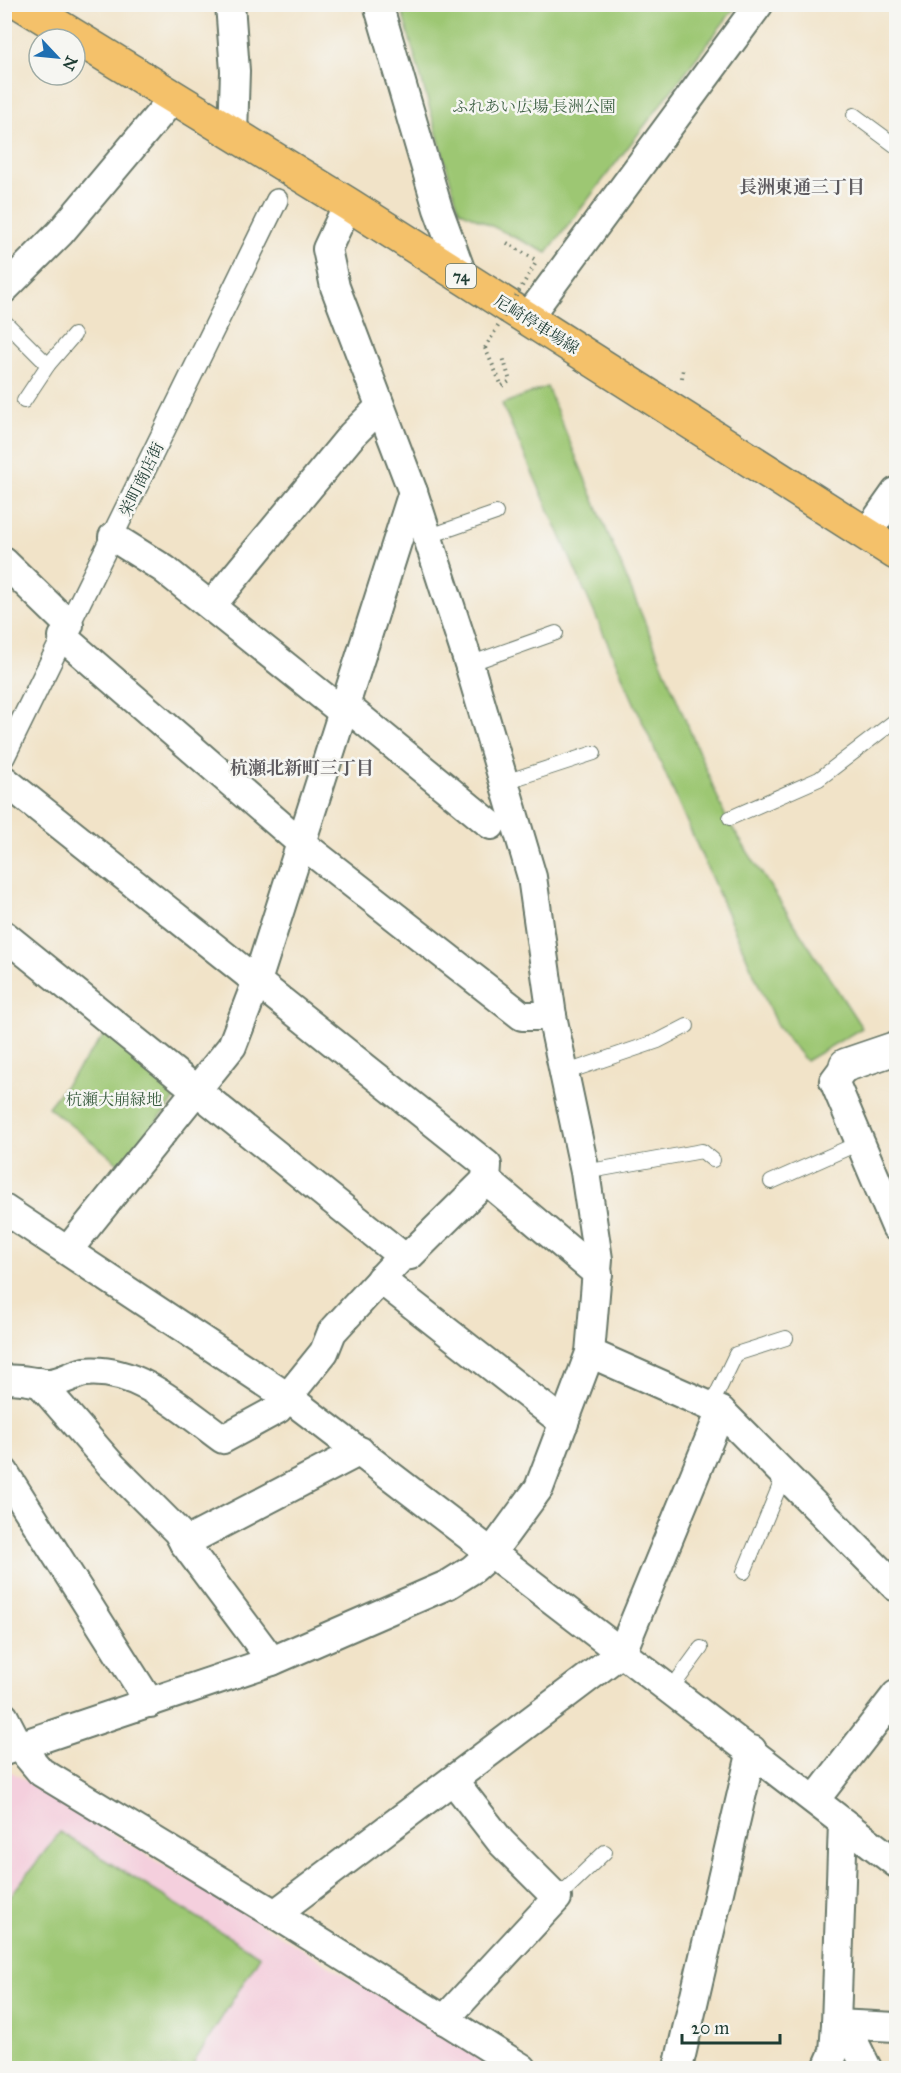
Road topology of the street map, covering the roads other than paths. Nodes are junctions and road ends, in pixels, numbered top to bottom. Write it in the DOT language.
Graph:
graph roads {
  1 [pos="22,4"];
  2 [pos="230,4"];
  3 [pos="378,4"];
  4 [pos="759,4"];
  5 [pos="174,97"];
  6 [pos="854,115"];
  7 [pos="233,134"];
  8 [pos="897,146"];
  9 [pos="277,200"];
  10 [pos="348,204"];
  11 [pos="464,278"];
  12 [pos="4,289"];
  13 [pos="528,318"];
  14 [pos="4,321"];
  15 [pos="74,335"];
  16 [pos="48,366"];
  17 [pos="24,401"];
  18 [pos="379,408"];
  19 [pos="413,492"];
  20 [pos="897,492"];
  21 [pos="496,513"];
  22 [pos="867,533"];
  23 [pos="112,537"];
  24 [pos="427,537"];
  25 [pos="897,553"];
  26 [pos="4,562"];
  27 [pos="211,606"];
  28 [pos="66,631"];
  29 [pos="556,633"];
  30 [pos="469,664"];
  31 [pos="345,710"];
  32 [pos="897,720"];
  33 [pos="594,753"];
  34 [pos="4,757"];
  35 [pos="4,780"];
  36 [pos="505,782"];
  37 [pos="730,818"];
  38 [pos="490,825"];
  39 [pos="301,843"];
  40 [pos="4,935"];
  41 [pos="257,981"];
  42 [pos="552,1016"];
  43 [pos="687,1026"];
  44 [pos="897,1048"];
  45 [pos="846,1065"];
  46 [pos="564,1073"];
  47 [pos="198,1089"];
  48 [pos="859,1143"];
  49 [pos="714,1160"];
  50 [pos="585,1172"];
  51 [pos="486,1180"];
  52 [pos="771,1182"];
  53 [pos="4,1209"];
  54 [pos="897,1227"];
  55 [pos="68,1250"];
  56 [pos="402,1256"];
  57 [pos="598,1274"];
  58 [pos="380,1279"];
  59 [pos="786,1338"];
  60 [pos="590,1353"];
  61 [pos="4,1380"];
  62 [pos="39,1382"];
  63 [pos="289,1398"];
  64 [pos="716,1409"];
  65 [pos="564,1423"];
  66 [pos="360,1451"];
  67 [pos="4,1472"];
  68 [pos="785,1473"];
  69 [pos="184,1543"];
  70 [pos="492,1552"];
  71 [pos="744,1572"];
  72 [pos="897,1587"];
  73 [pos="700,1648"];
  74 [pos="622,1652"];
  75 [pos="272,1661"];
  76 [pos="671,1689"];
  77 [pos="897,1695"];
  78 [pos="150,1703"];
  79 [pos="4,1717"];
  80 [pos="12,1748"];
  81 [pos="752,1750"];
  82 [pos="453,1780"];
  83 [pos="815,1800"];
  84 [pos="843,1823"];
  85 [pos="605,1852"];
  86 [pos="897,1863"];
  87 [pos="558,1898"];
  88 [pos="275,1914"];
  89 [pos="444,2020"];
  90 [pos="836,2024"];
  91 [pos="897,2027"];
  92 [pos="522,2068"];
  93 [pos="678,2068"];
  94 [pos="828,2068"];
  95 [pos="867,2068"];
  1 -- 5 [label="main road, 尼崎停車場線 / 74"];
  2 -- 7 [label="street"];
  3 -- 11 [label="street"];
  4 -- 13 [label="street"];
  5 -- 7 [label="main road, 尼崎停車場線 / 74"];
  5 -- 12 [label="street"];
  6 -- 8 [label="lane"];
  7 -- 10 [label="main road, 尼崎停車場線 / 74"];
  9 -- 23 [label="street, 栄町商店街"];
  10 -- 11 [label="main road, 尼崎停車場線 / 74"];
  10 -- 18 [label="street"];
  11 -- 13 [label="main road, 尼崎停車場線 / 74"];
  13 -- 22 [label="main road, 尼崎停車場線 / 74"];
  14 -- 16 [label="lane"];
  15 -- 16 [label="lane"];
  16 -- 17 [label="lane"];
  18 -- 19 [label="street"];
  18 -- 27 [label="street"];
  19 -- 24 [label="street"];
  19 -- 31 [label="street"];
  20 -- 22 [label="street"];
  21 -- 24 [label="lane"];
  22 -- 25 [label="main road, 尼崎停車場線 / 74"];
  23 -- 27 [label="street"];
  23 -- 28 [label="street, 栄町商店街"];
  24 -- 30 [label="street"];
  26 -- 28 [label="street"];
  27 -- 31 [label="street"];
  28 -- 34 [label="street, 栄町商店街"];
  28 -- 39 [label="street"];
  29 -- 30 [label="lane"];
  30 -- 36 [label="street"];
  31 -- 38 [label="street"];
  31 -- 39 [label="street"];
  32 -- 37 [label="lane"];
  33 -- 36 [label="lane"];
  35 -- 41 [label="street"];
  36 -- 42 [label="street"];
  39 -- 41 [label="street"];
  39 -- 42 [label="street"];
  40 -- 47 [label="street"];
  41 -- 47 [label="street"];
  41 -- 51 [label="street"];
  42 -- 46 [label="street"];
  43 -- 46 [label="lane"];
  44 -- 45 [label="street"];
  45 -- 48 [label="street"];
  46 -- 50 [label="street"];
  47 -- 55 [label="street"];
  47 -- 56 [label="street"];
  48 -- 52 [label="lane"];
  48 -- 54 [label="street"];
  49 -- 50 [label="lane"];
  50 -- 57 [label="street"];
  51 -- 56 [label="street"];
  51 -- 57 [label="street"];
  53 -- 55 [label="street"];
  55 -- 63 [label="street"];
  56 -- 58 [label="street"];
  57 -- 60 [label="street"];
  58 -- 63 [label="street"];
  58 -- 65 [label="street"];
  59 -- 64 [label="lane"];
  60 -- 64 [label="street"];
  60 -- 65 [label="street"];
  61 -- 62 [label="street"];
  62 -- 63 [label="street"];
  62 -- 69 [label="street"];
  63 -- 66 [label="street"];
  64 -- 68 [label="street"];
  64 -- 74 [label="street"];
  65 -- 70 [label="street"];
  66 -- 69 [label="street"];
  66 -- 70 [label="street"];
  67 -- 78 [label="street"];
  68 -- 71 [label="lane"];
  68 -- 72 [label="street"];
  69 -- 75 [label="street"];
  70 -- 74 [label="street"];
  70 -- 75 [label="street"];
  73 -- 76 [label="lane"];
  74 -- 76 [label="street"];
  74 -- 82 [label="street"];
  75 -- 78 [label="street"];
  76 -- 81 [label="street"];
  77 -- 83 [label="street"];
  78 -- 80 [label="street"];
  79 -- 80 [label="street"];
  80 -- 88 [label="street"];
  81 -- 83 [label="street"];
  81 -- 93 [label="street"];
  82 -- 87 [label="street"];
  82 -- 88 [label="street"];
  83 -- 84 [label="street"];
  84 -- 86 [label="street"];
  84 -- 90 [label="street"];
  85 -- 87 [label="lane"];
  87 -- 89 [label="street"];
  88 -- 89 [label="street"];
  89 -- 92 [label="street"];
  90 -- 91 [label="street"];
  90 -- 94 [label="street"];
  90 -- 95 [label="street"];
}
